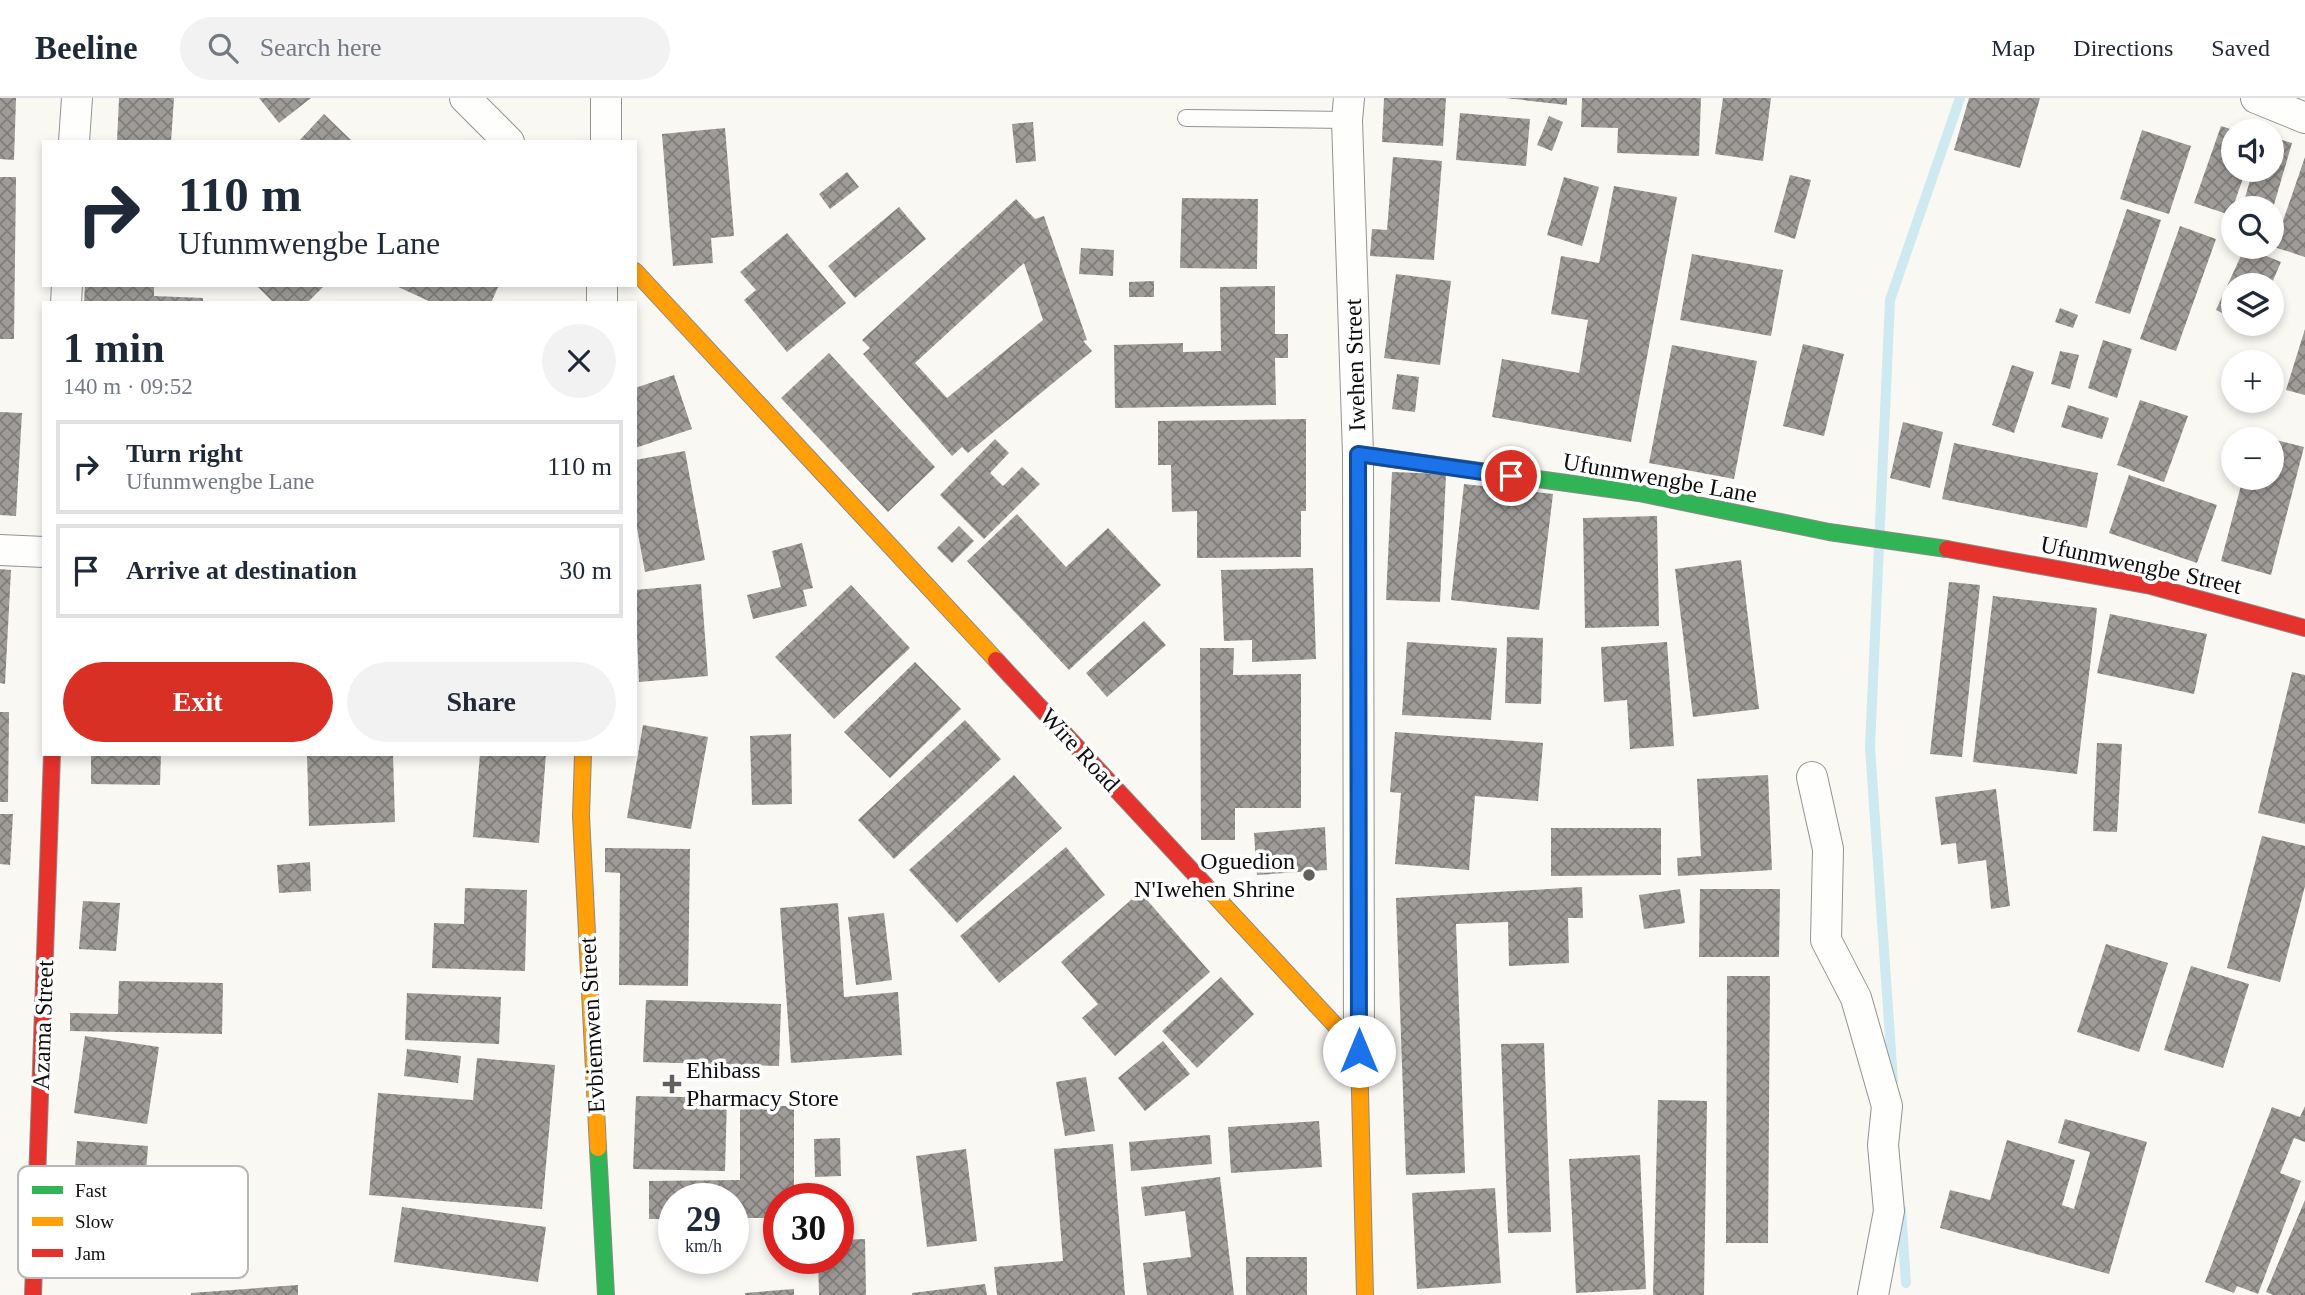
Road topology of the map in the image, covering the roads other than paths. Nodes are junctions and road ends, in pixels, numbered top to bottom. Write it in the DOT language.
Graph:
graph roads {
  1 [pos="76,98"];
  2 [pos="465,98"];
  3 [pos="606,98"];
  4 [pos="2256,98"];
  5 [pos="1348,109"];
  6 [pos="1186,118"];
  7 [pos="2305,118"];
  8 [pos="74,140"];
  9 [pos="507,140"];
  10 [pos="606,140"];
  11 [pos="637,273"];
  12 [pos="1358,454"];
  13 [pos="0,550"];
  14 [pos="42,552"];
  15 [pos="1966,552"];
  16 [pos="2305,628"];
  17 [pos="52,756"];
  18 [pos="583,756"];
  19 [pos="1812,778"];
  20 [pos="1359,1051"];
  21 [pos="38,1166"];
  22 [pos="606,1295"];
  23 [pos="1366,1295"];
  24 [pos="1873,1295"];
  1 -- 8 [label="street"];
  2 -- 9 [label="street"];
  3 -- 10 [label="street"];
  4 -- 7 [label="street"];
  5 -- 6 [label="lane"];
  5 -- 12 [label="street, Iwehen Street"];
  11 -- 20 [label="street, Wire Road"];
  12 -- 15 [label="street, Ufunmwengbe Lane"];
  12 -- 20 [label="street, Iwehen Street"];
  13 -- 14 [label="street"];
  15 -- 16 [label="street, Ufunmwengbe Street"];
  17 -- 21 [label="street, Azama Street"];
  18 -- 22 [label="street, Evbiemwen Street"];
  19 -- 24 [label="street"];
  20 -- 23 [label="street"];
}
